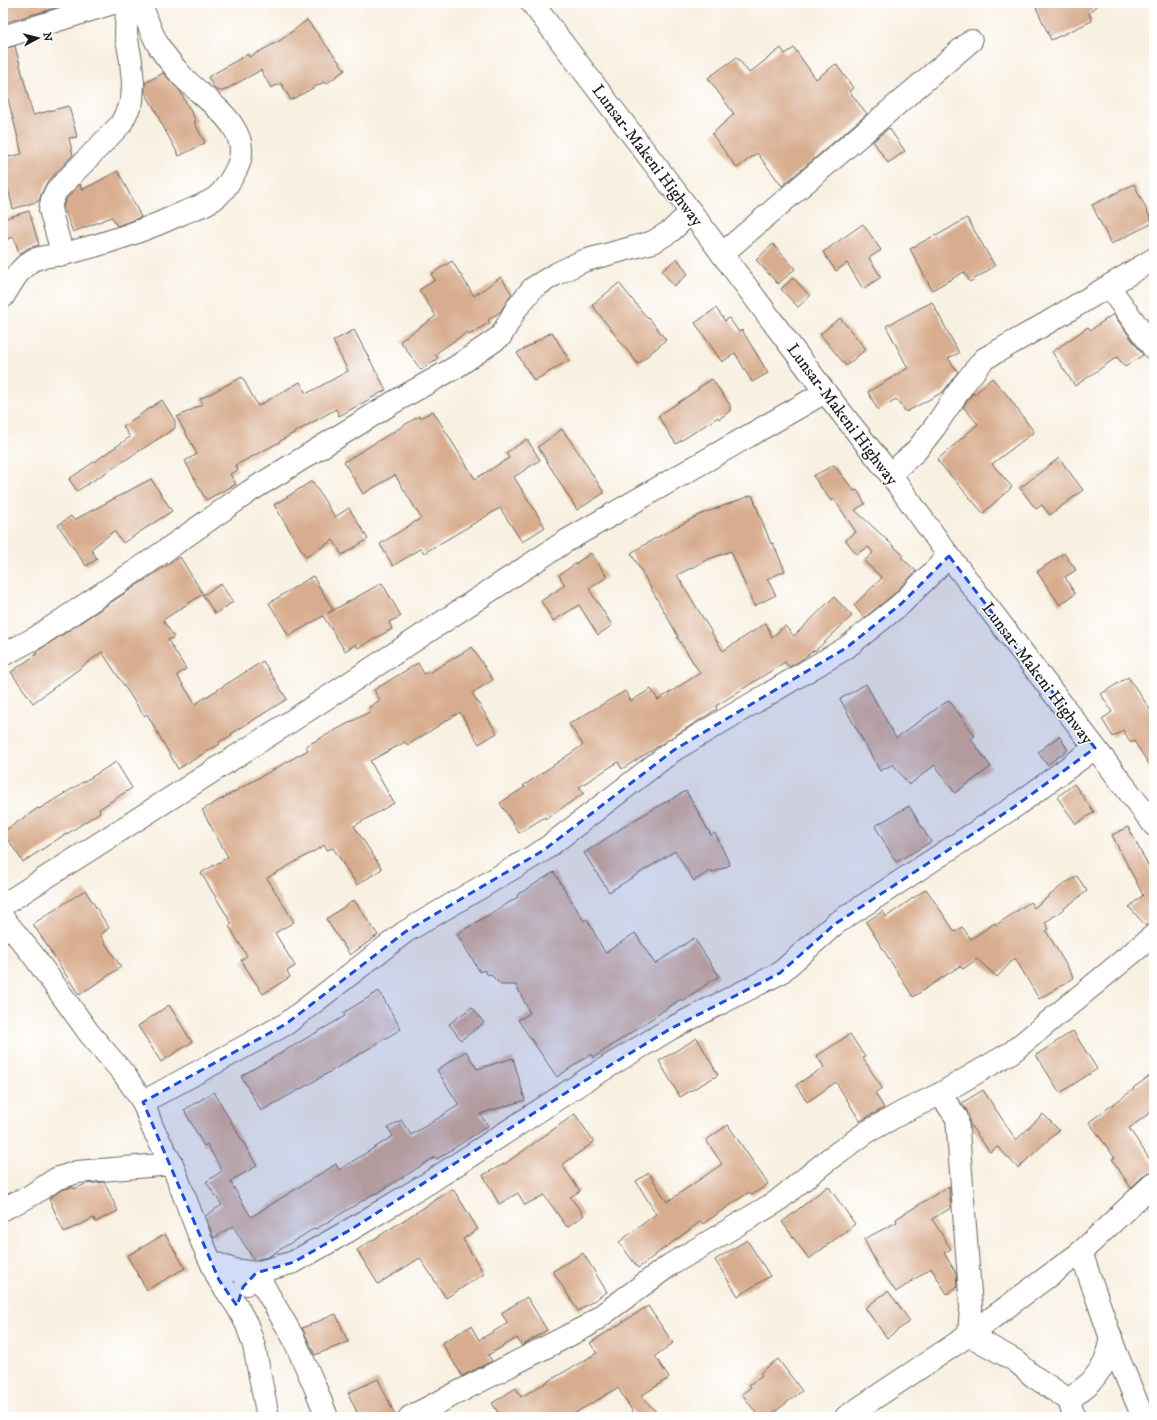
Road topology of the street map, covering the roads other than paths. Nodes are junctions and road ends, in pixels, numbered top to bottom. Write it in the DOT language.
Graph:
graph roads {
  1 [pos="112,3"];
  2 [pos="127,3"];
  3 [pos="141,3"];
  4 [pos="532,3"];
  5 [pos="3,37"];
  6 [pos="972,41"];
  7 [pos="691,212"];
  8 [pos="63,254"];
  9 [pos="722,254"];
  10 [pos="1154,260"];
  11 [pos="1109,287"];
  12 [pos="3,297"];
  13 [pos="1154,349"];
  14 [pos="825,392"];
  15 [pos="890,474"];
  16 [pos="949,556"];
  17 [pos="3,655"];
  18 [pos="1095,748"];
  19 [pos="1150,813"];
  20 [pos="3,905"];
  21 [pos="3,918"];
  22 [pos="1154,935"];
  23 [pos="940,1094"];
  24 [pos="144,1102"];
  25 [pos="172,1164"];
  26 [pos="1154,1183"];
  27 [pos="3,1209"];
  28 [pos="1081,1252"];
  29 [pos="212,1262"];
  30 [pos="256,1273"];
  31 [pos="237,1306"];
  32 [pos="969,1335"];
  33 [pos="1111,1337"];
  34 [pos="1071,1408"];
  35 [pos="268,1417"];
  36 [pos="326,1417"];
  37 [pos="410,1417"];
  38 [pos="846,1417"];
  39 [pos="1143,1417"];
  1 -- 5 [label="street"];
  2 -- 8 [label="street"];
  3 -- 8 [label="street"];
  4 -- 7 [label="street, Lunsar-Makeni Highway"];
  6 -- 9 [label="street"];
  7 -- 9 [label="street, Lunsar-Makeni Highway"];
  7 -- 17 [label="street"];
  8 -- 12 [label="street"];
  9 -- 14 [label="street, Lunsar-Makeni Highway"];
  10 -- 11 [label="street"];
  11 -- 13 [label="street"];
  11 -- 15 [label="street"];
  14 -- 15 [label="street, Lunsar-Makeni Highway"];
  14 -- 20 [label="street"];
  15 -- 16 [label="street, Lunsar-Makeni Highway"];
  16 -- 18 [label="street, Lunsar-Makeni Highway"];
  16 -- 24 [label="street"];
  18 -- 19 [label="street, Lunsar-Makeni Highway"];
  18 -- 30 [label="street"];
  21 -- 24 [label="street"];
  22 -- 23 [label="street"];
  23 -- 32 [label="street"];
  23 -- 37 [label="street"];
  24 -- 25 [label="street"];
  25 -- 27 [label="street"];
  25 -- 29 [label="street"];
  26 -- 28 [label="street"];
  28 -- 32 [label="street"];
  28 -- 33 [label="street"];
  29 -- 30 [label="street"];
  29 -- 31 [label="street"];
  30 -- 31 [label="street"];
  30 -- 36 [label="street"];
  31 -- 35 [label="street"];
  32 -- 34 [label="street"];
  32 -- 38 [label="street"];
  33 -- 34 [label="street"];
  33 -- 39 [label="street"];
}
